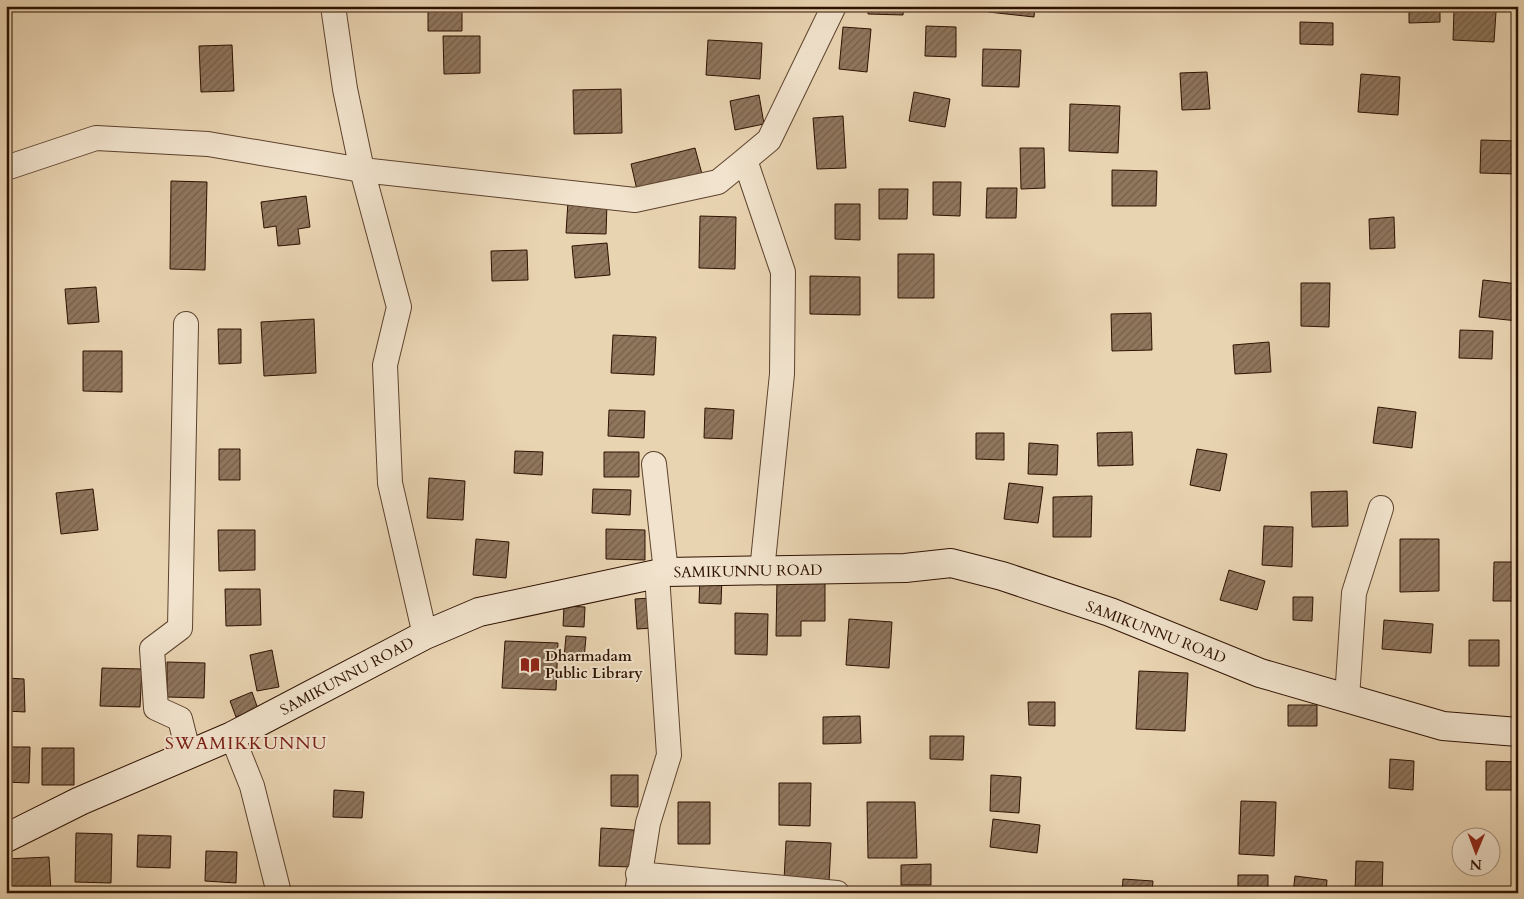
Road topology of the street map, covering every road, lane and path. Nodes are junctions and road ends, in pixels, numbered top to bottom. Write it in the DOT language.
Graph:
graph roads {
  1 [pos="333,6"];
  2 [pos="834,6"];
  3 [pos="745,160"];
  4 [pos="6,168"];
  5 [pos="362,170"];
  6 [pos="186,324"];
  7 [pos="654,464"];
  8 [pos="1382,508"];
  9 [pos="762,571"];
  10 [pos="662,574"];
  11 [pos="425,635"];
  12 [pos="1347,698"];
  13 [pos="1518,732"];
  14 [pos="232,736"];
  15 [pos="189,755"];
  16 [pos="6,838"];
  17 [pos="637,884"];
  18 [pos="279,893"];
  19 [pos="837,893"];
  1 -- 5 [label="street"];
  2 -- 3 [label="street"];
  3 -- 5 [label="street"];
  3 -- 9 [label="street"];
  4 -- 5 [label="street"];
  5 -- 11 [label="street"];
  6 -- 15 [label="street"];
  7 -- 10 [label="street"];
  8 -- 12 [label="street"];
  9 -- 10 [label="main road, SAMIKUNNU ROAD"];
  9 -- 12 [label="main road, SAMIKUNNU ROAD"];
  10 -- 11 [label="main road, SAMIKUNNU ROAD"];
  10 -- 17 [label="street"];
  11 -- 14 [label="main road, SAMIKUNNU ROAD"];
  12 -- 13 [label="main road, SAMIKUNNU ROAD"];
  14 -- 15 [label="main road, SAMIKUNNU ROAD"];
  14 -- 18 [label="street"];
  15 -- 16 [label="main road, SAMIKUNNU ROAD"];
  17 -- 19 [label="street"];
}
